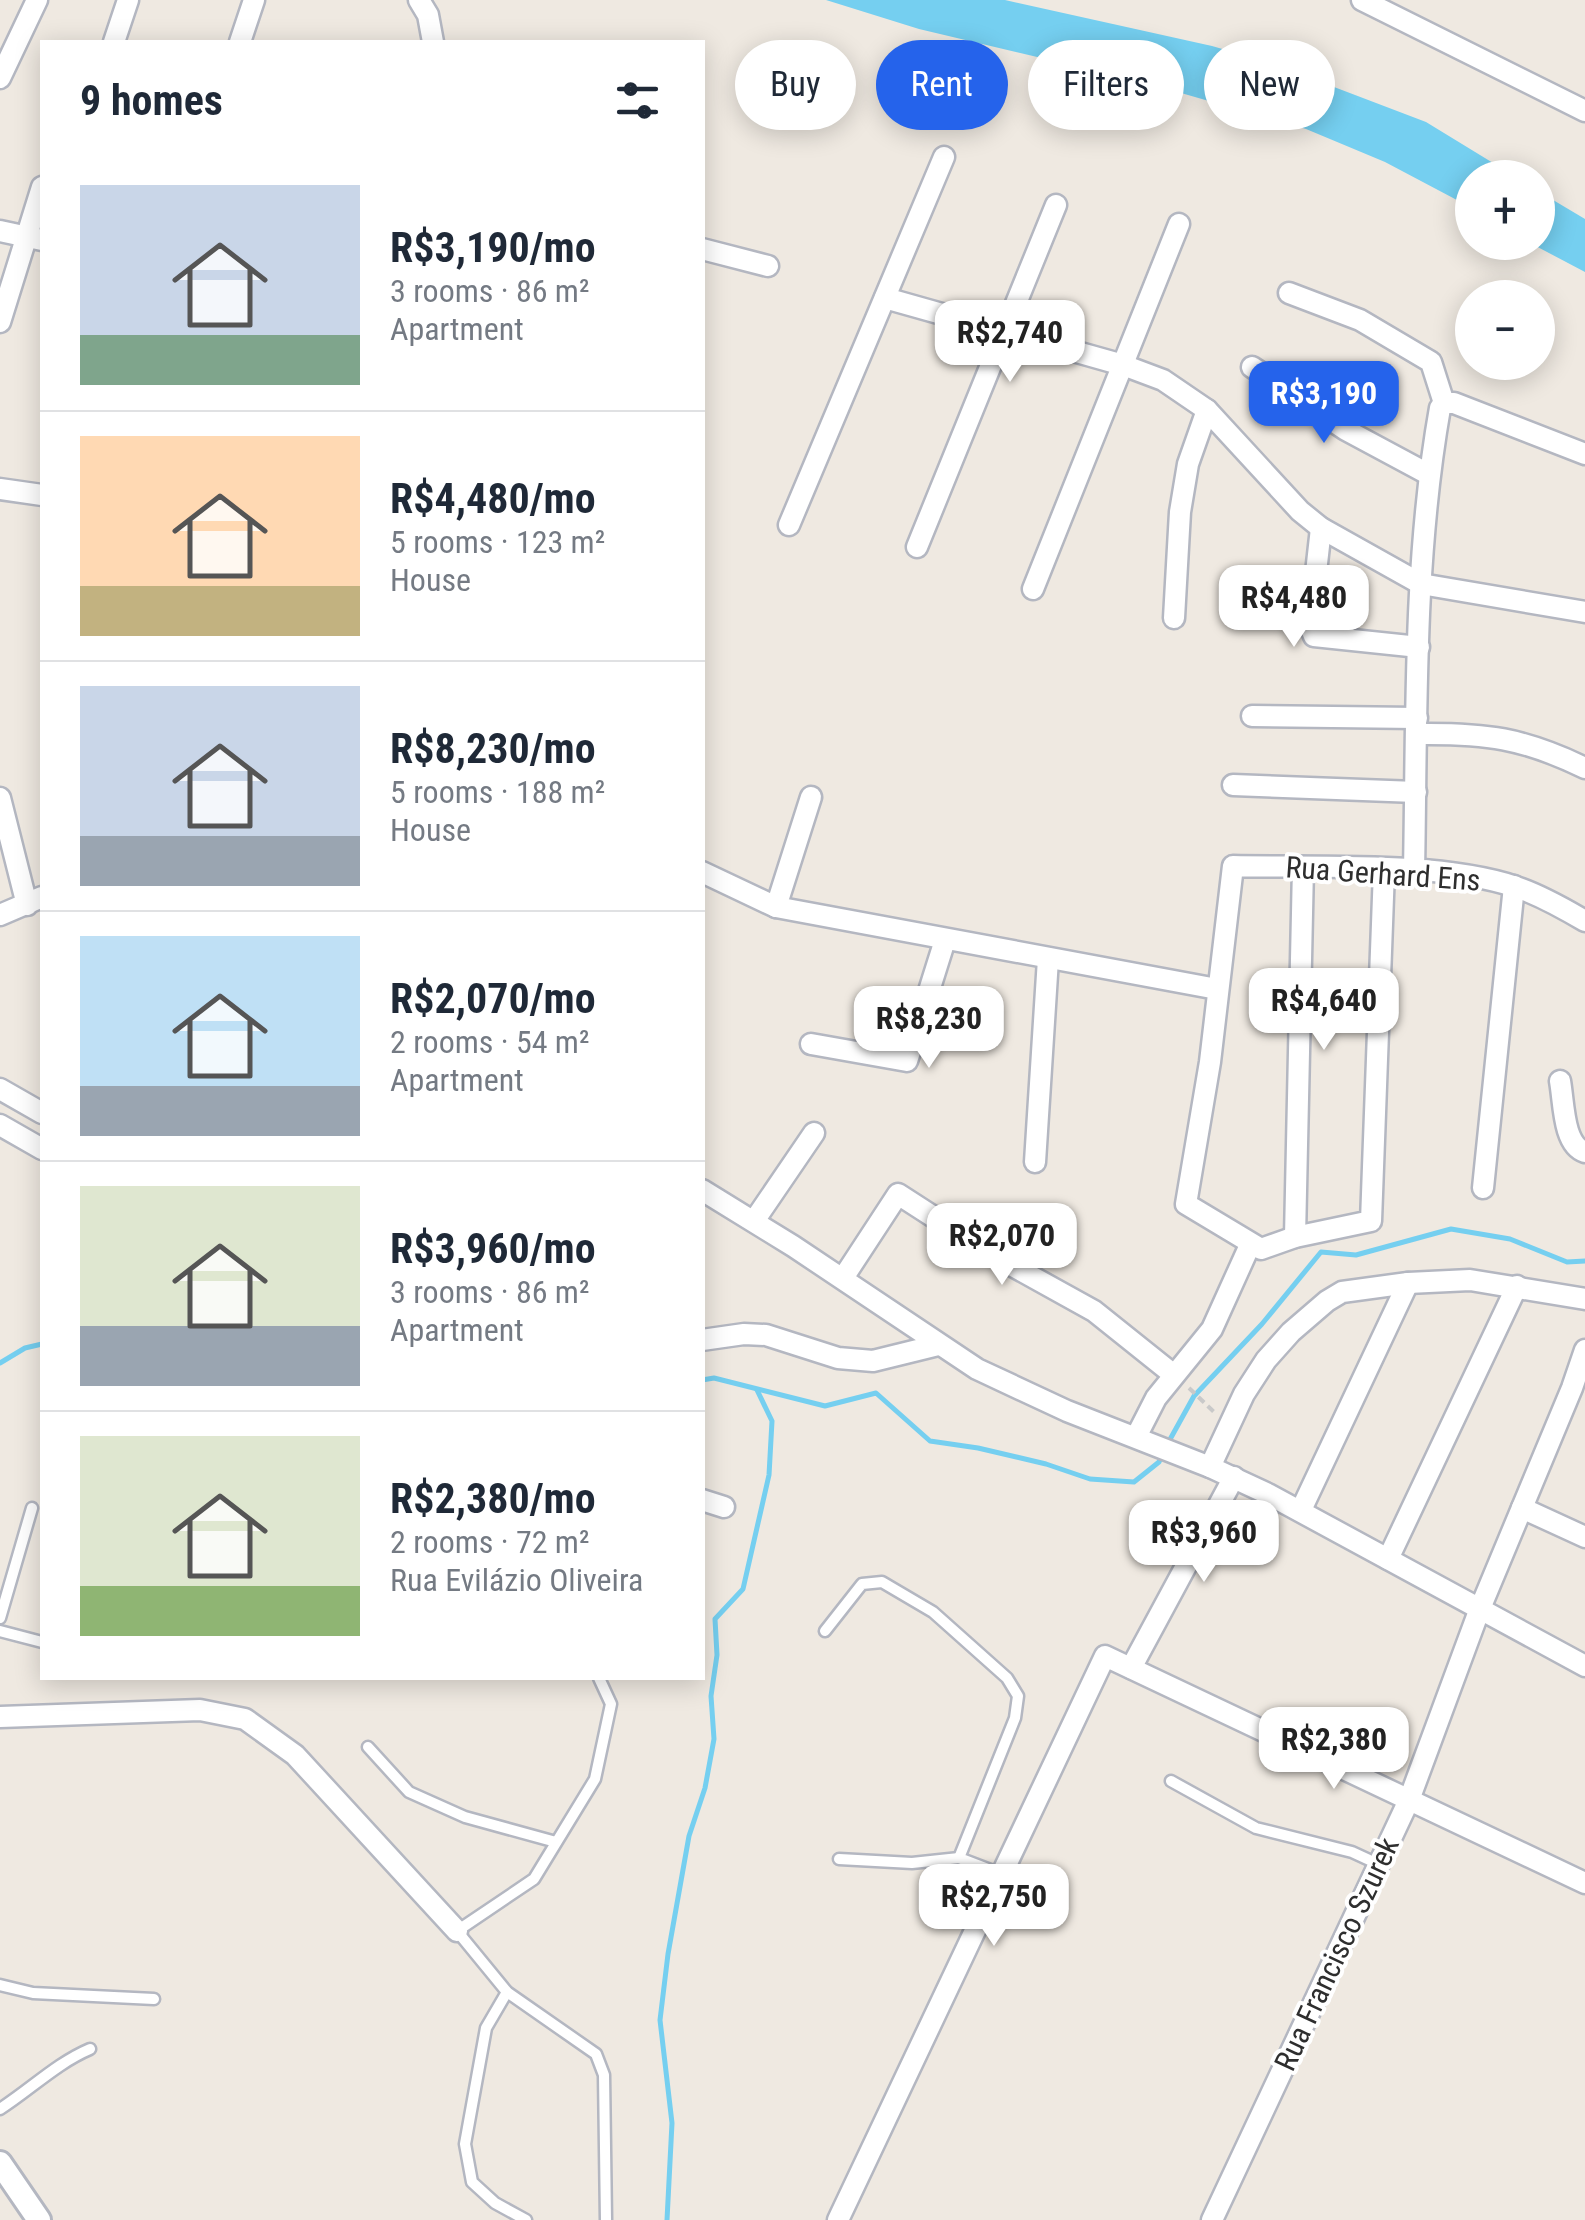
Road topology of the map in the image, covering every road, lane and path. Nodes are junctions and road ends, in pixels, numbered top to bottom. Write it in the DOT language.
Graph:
graph roads {
  1 [pos="36,0"];
  2 [pos="128,0"];
  3 [pos="254,0"];
  4 [pos="419,0"];
  5 [pos="1362,0"];
  6 [pos="115,40"];
  7 [pos="241,40"];
  8 [pos="433,40"];
  9 [pos="0,78"];
  10 [pos="1585,111"];
  11 [pos="944,157"];
  12 [pos="40,200"];
  13 [pos="1056,205"];
  14 [pos="1179,224"];
  15 [pos="0,231"];
  16 [pos="34,238"];
  17 [pos="705,250"];
  18 [pos="768,266"];
  19 [pos="1289,292"];
  20 [pos="884,298"];
  21 [pos="0,322"];
  22 [pos="1005,332"];
  23 [pos="1123,365"];
  24 [pos="1252,367"];
  25 [pos="1444,403"];
  26 [pos="1208,410"];
  27 [pos="1585,454"];
  28 [pos="1428,474"];
  29 [pos="0,489"];
  30 [pos="40,492"];
  31 [pos="790,525"];
  32 [pos="1320,528"];
  33 [pos="917,547"];
  34 [pos="1420,584"];
  35 [pos="1033,590"];
  36 [pos="1585,612"];
  37 [pos="1174,618"];
  38 [pos="1419,647"];
  39 [pos="1252,716"];
  40 [pos="1417,726"];
  41 [pos="1585,768"];
  42 [pos="1233,785"];
  43 [pos="1416,792"];
  44 [pos="811,797"];
  45 [pos="0,798"];
  46 [pos="1303,867"];
  47 [pos="1384,870"];
  48 [pos="1414,871"];
  49 [pos="705,873"];
  50 [pos="1514,886"];
  51 [pos="34,901"];
  52 [pos="776,907"];
  53 [pos="0,915"];
  54 [pos="1585,921"];
  55 [pos="945,940"];
  56 [pos="1048,959"];
  57 [pos="1217,989"];
  58 [pos="811,1044"];
  59 [pos="1560,1081"];
  60 [pos="0,1090"];
  61 [pos="40,1113"];
  62 [pos="0,1126"];
  63 [pos="814,1133"];
  64 [pos="40,1147"];
  65 [pos="1585,1152"];
  66 [pos="1035,1162"];
  67 [pos="1483,1188"];
  68 [pos="705,1192"];
  69 [pos="754,1222"];
  70 [pos="1295,1237"];
  71 [pos="1250,1245"];
  72 [pos="843,1278"];
  73 [pos="1408,1282"];
  74 [pos="1517,1286"];
  75 [pos="1585,1300"];
  76 [pos="705,1340"];
  77 [pos="938,1345"];
  78 [pos="1585,1350"];
  79 [pos="1174,1375"];
  80 [pos="1579,1390"];
  81 [pos="1229,1426"];
  82 [pos="1136,1437"];
  83 [pos="1210,1467"];
  84 [pos="1234,1478"];
  85 [pos="705,1501"];
  86 [pos="724,1507"];
  87 [pos="32,1508"];
  88 [pos="1522,1508"];
  89 [pos="1301,1510"];
  90 [pos="1585,1537"];
  91 [pos="1388,1560"];
  92 [pos="1479,1612"];
  93 [pos="0,1618"];
  94 [pos="0,1631"];
  95 [pos="825,1631"];
  96 [pos="40,1641"];
  97 [pos="1585,1666"];
  98 [pos="1130,1668"];
  99 [pos="600,1680"];
  100 [pos="0,1717"];
  101 [pos="368,1747"];
  102 [pos="1171,1781"];
  103 [pos="1409,1800"];
  104 [pos="556,1842"];
  105 [pos="958,1858"];
  106 [pos="839,1859"];
  107 [pos="1379,1864"];
  108 [pos="1002,1874"];
  109 [pos="1585,1883"];
  110 [pos="457,1931"];
  111 [pos="0,1985"];
  112 [pos="507,1992"];
  113 [pos="154,1999"];
  114 [pos="90,2049"];
  115 [pos="0,2109"];
  116 [pos="0,2164"];
  117 [pos="39,2220"];
  118 [pos="526,2220"];
  119 [pos="606,2220"];
  120 [pos="838,2220"];
  121 [pos="1212,2220"];
  1 -- 9 [label="street"];
  2 -- 6 [label="street"];
  3 -- 7 [label="street"];
  4 -- 8 [label="street"];
  5 -- 10 [label="street"];
  11 -- 20 [label="street"];
  12 -- 16 [label="street"];
  13 -- 22 [label="street"];
  14 -- 23 [label="street"];
  15 -- 16 [label="street"];
  16 -- 21 [label="street"];
  17 -- 18 [label="street"];
  19 -- 25 [label="street"];
  20 -- 22 [label="street"];
  20 -- 31 [label="street"];
  22 -- 23 [label="street"];
  22 -- 33 [label="street"];
  23 -- 26 [label="street"];
  23 -- 35 [label="street"];
  24 -- 28 [label="street"];
  25 -- 27 [label="street"];
  25 -- 28 [label="street"];
  26 -- 32 [label="street"];
  26 -- 37 [label="street"];
  28 -- 34 [label="street"];
  29 -- 30 [label="street"];
  32 -- 34 [label="street"];
  32 -- 38 [label="street"];
  34 -- 36 [label="street"];
  34 -- 38 [label="street"];
  38 -- 40 [label="street"];
  39 -- 40 [label="street"];
  40 -- 41 [label="street"];
  40 -- 43 [label="street"];
  42 -- 43 [label="street"];
  43 -- 48 [label="street"];
  44 -- 52 [label="street"];
  45 -- 51 [label="street"];
  46 -- 47 [label="street, Rua Gerhard Ens"];
  46 -- 57 [label="street, Rua Gerhard Ens"];
  46 -- 70 [label="street"];
  47 -- 48 [label="street, Rua Gerhard Ens"];
  47 -- 70 [label="street"];
  48 -- 50 [label="street, Rua Gerhard Ens"];
  49 -- 52 [label="street"];
  50 -- 54 [label="street, Rua Gerhard Ens"];
  50 -- 67 [label="street"];
  51 -- 53 [label="street"];
  52 -- 55 [label="street"];
  55 -- 56 [label="street"];
  55 -- 58 [label="street"];
  56 -- 57 [label="street"];
  56 -- 66 [label="street"];
  57 -- 71 [label="street"];
  59 -- 65 [label="street"];
  60 -- 61 [label="street"];
  62 -- 64 [label="street"];
  63 -- 69 [label="street"];
  68 -- 69 [label="street"];
  69 -- 72 [label="street"];
  70 -- 71 [label="street"];
  71 -- 79 [label="street"];
  72 -- 77 [label="street"];
  72 -- 79 [label="street"];
  73 -- 74 [label="street"];
  73 -- 81 [label="street"];
  73 -- 89 [label="street"];
  74 -- 75 [label="street"];
  74 -- 91 [label="street"];
  76 -- 77 [label="street"];
  77 -- 82 [label="street"];
  78 -- 80 [label="street, Rua Francisco Szurek"];
  79 -- 81 [label="path"];
  79 -- 82 [label="street"];
  80 -- 88 [label="street, Rua Francisco Szurek"];
  81 -- 83 [label="street"];
  82 -- 83 [label="street"];
  83 -- 84 [label="street"];
  84 -- 89 [label="street"];
  84 -- 98 [label="street"];
  85 -- 86 [label="street"];
  87 -- 93 [label="lane"];
  88 -- 90 [label="street"];
  88 -- 92 [label="street, Rua Francisco Szurek"];
  89 -- 91 [label="street"];
  91 -- 92 [label="street"];
  92 -- 97 [label="street"];
  92 -- 103 [label="street, Rua Francisco Szurek"];
  94 -- 96 [label="lane"];
  95 -- 105 [label="lane"];
  98 -- 103 [label="street"];
  98 -- 108 [label="street"];
  99 -- 104 [label="lane"];
  100 -- 110 [label="street"];
  101 -- 104 [label="lane"];
  102 -- 107 [label="lane"];
  103 -- 107 [label="street, Rua Francisco Szurek"];
  103 -- 109 [label="street"];
  104 -- 110 [label="lane"];
  105 -- 106 [label="lane"];
  105 -- 108 [label="lane"];
  107 -- 121 [label="street, Rua Francisco Szurek"];
  108 -- 120 [label="street"];
  110 -- 112 [label="lane"];
  111 -- 113 [label="lane"];
  112 -- 118 [label="lane"];
  112 -- 119 [label="lane"];
  114 -- 115 [label="lane"];
  116 -- 117 [label="street"];
}
